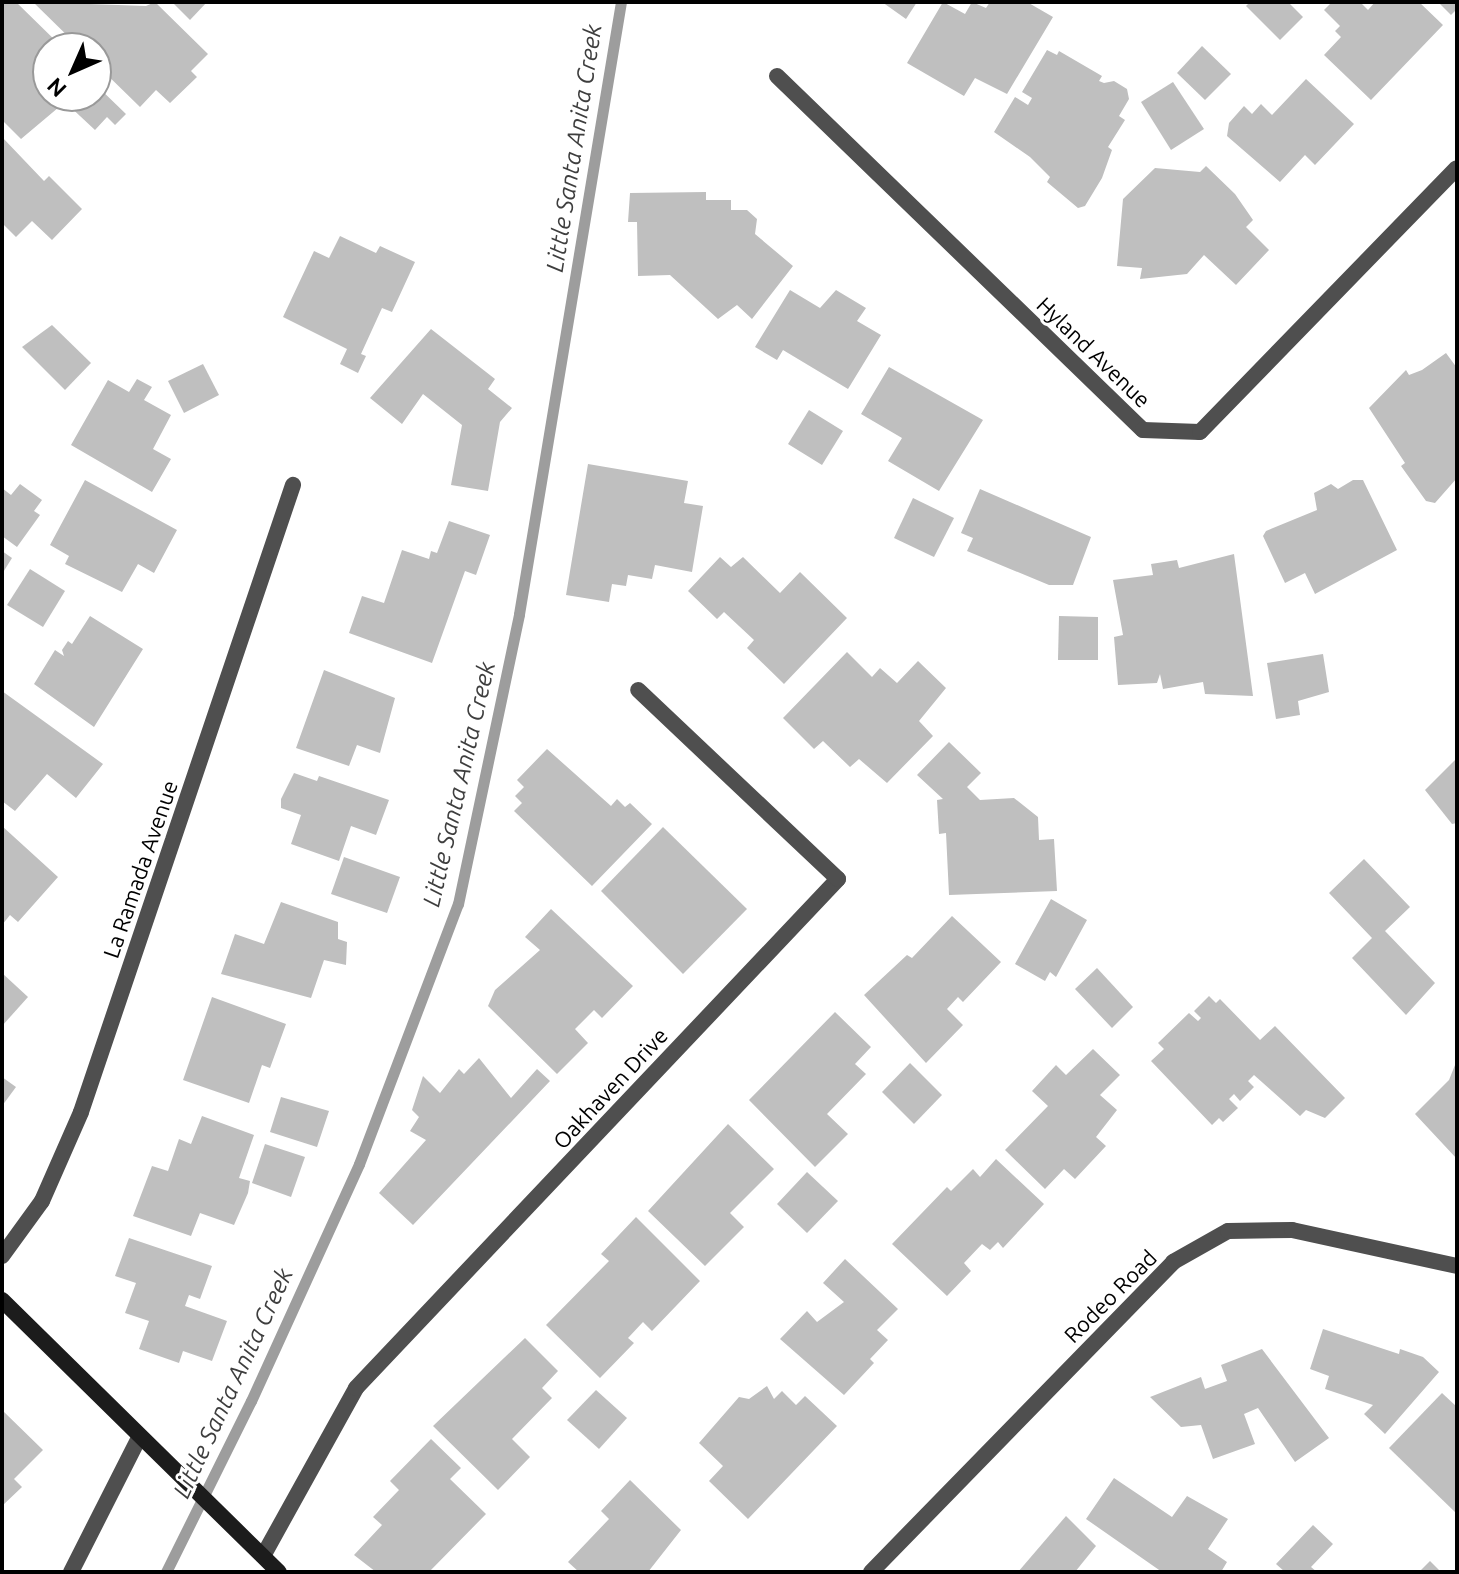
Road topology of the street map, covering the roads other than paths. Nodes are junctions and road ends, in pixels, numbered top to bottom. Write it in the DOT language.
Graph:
graph roads {
  1 [pos="777,76"];
  2 [pos="1457,168"];
  3 [pos="293,485"];
  4 [pos="638,690"];
  5 [pos="2,1256"];
  6 [pos="1457,1266"];
  7 [pos="2,1300"];
  8 [pos="139,1438"];
  9 [pos="263,1556"];
  10 [pos="71,1572"];
  11 [pos="279,1572"];
  12 [pos="871,1572"];
  1 -- 2 [label="street, Hyland Avenue"];
  3 -- 5 [label="street, La Ramada Avenue"];
  4 -- 9 [label="street, Oakhaven Drive"];
  6 -- 12 [label="street, Rodeo Road"];
  7 -- 8 [label="street"];
  8 -- 9 [label="street"];
  8 -- 10 [label="street"];
  9 -- 11 [label="street"];
}
